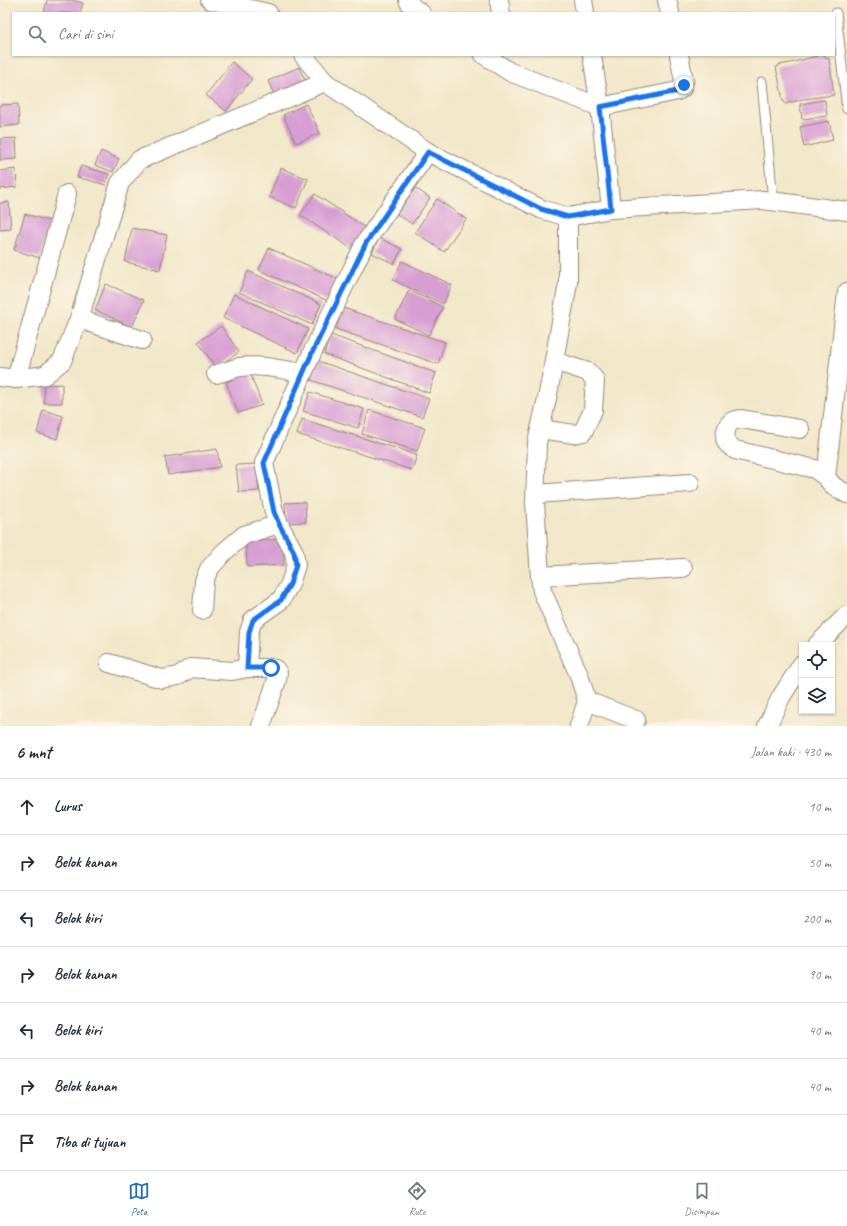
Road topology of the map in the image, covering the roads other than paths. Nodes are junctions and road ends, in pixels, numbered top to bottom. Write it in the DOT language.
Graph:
graph roads {
  1 [pos="210,0"];
  2 [pos="259,0"];
  3 [pos="408,0"];
  4 [pos="498,0"];
  5 [pos="583,0"];
  6 [pos="667,0"];
  7 [pos="264,12"];
  8 [pos="268,12"];
  9 [pos="420,12"];
  10 [pos="501,12"];
  11 [pos="585,12"];
  12 [pos="670,12"];
  13 [pos="836,13"];
  14 [pos="304,56"];
  15 [pos="487,56"];
  16 [pos="592,56"];
  17 [pos="679,56"];
  18 [pos="509,64"];
  19 [pos="325,82"];
  20 [pos="762,82"];
  21 [pos="600,107"];
  22 [pos="847,109"];
  23 [pos="428,152"];
  24 [pos="67,194"];
  25 [pos="773,201"];
  26 [pos="611,209"];
  27 [pos="847,211"];
  28 [pos="568,217"];
  29 [pos="847,292"];
  30 [pos="79,319"];
  31 [pos="142,340"];
  32 [pos="554,361"];
  33 [pos="303,373"];
  34 [pos="216,374"];
  35 [pos="8,378"];
  36 [pos="540,429"];
  37 [pos="800,429"];
  38 [pos="826,477"];
  39 [pos="690,483"];
  40 [pos="536,494"];
  41 [pos="847,494"];
  42 [pos="279,524"];
  43 [pos="683,568"];
  44 [pos="540,576"];
  45 [pos="202,610"];
  46 [pos="847,615"];
  47 [pos="820,642"];
  48 [pos="109,663"];
  49 [pos="247,668"];
  50 [pos="799,669"];
  51 [pos="587,701"];
  52 [pos="636,720"];
  53 [pos="261,726"];
  54 [pos="579,726"];
  55 [pos="767,726"];
  1 -- 7 [label="street"];
  2 -- 8 [label="street"];
  3 -- 9 [label="street"];
  4 -- 10 [label="street"];
  5 -- 11 [label="street"];
  6 -- 12 [label="street"];
  13 -- 22 [label="lane"];
  14 -- 19 [label="street"];
  15 -- 18 [label="street"];
  16 -- 21 [label="street"];
  17 -- 21 [label="street"];
  18 -- 21 [label="street"];
  19 -- 23 [label="street"];
  19 -- 30 [label="street"];
  20 -- 25 [label="lane"];
  21 -- 26 [label="street"];
  23 -- 28 [label="street"];
  23 -- 33 [label="street"];
  24 -- 35 [label="street"];
  25 -- 26 [label="street"];
  25 -- 27 [label="street"];
  26 -- 28 [label="street"];
  28 -- 32 [label="street"];
  29 -- 38 [label="street"];
  30 -- 31 [label="street"];
  30 -- 35 [label="street"];
  32 -- 36 [label="street"];
  32 -- 36 [label="street"];
  33 -- 34 [label="street"];
  33 -- 42 [label="street"];
  36 -- 40 [label="street"];
  37 -- 38 [label="street"];
  38 -- 41 [label="street"];
  39 -- 40 [label="street"];
  40 -- 44 [label="street"];
  42 -- 45 [label="street"];
  42 -- 49 [label="street"];
  43 -- 44 [label="street"];
  44 -- 51 [label="street"];
  46 -- 47 [label="street"];
  48 -- 49 [label="street"];
  49 -- 53 [label="street"];
  50 -- 55 [label="street"];
  51 -- 52 [label="street"];
  51 -- 54 [label="street"];
}
